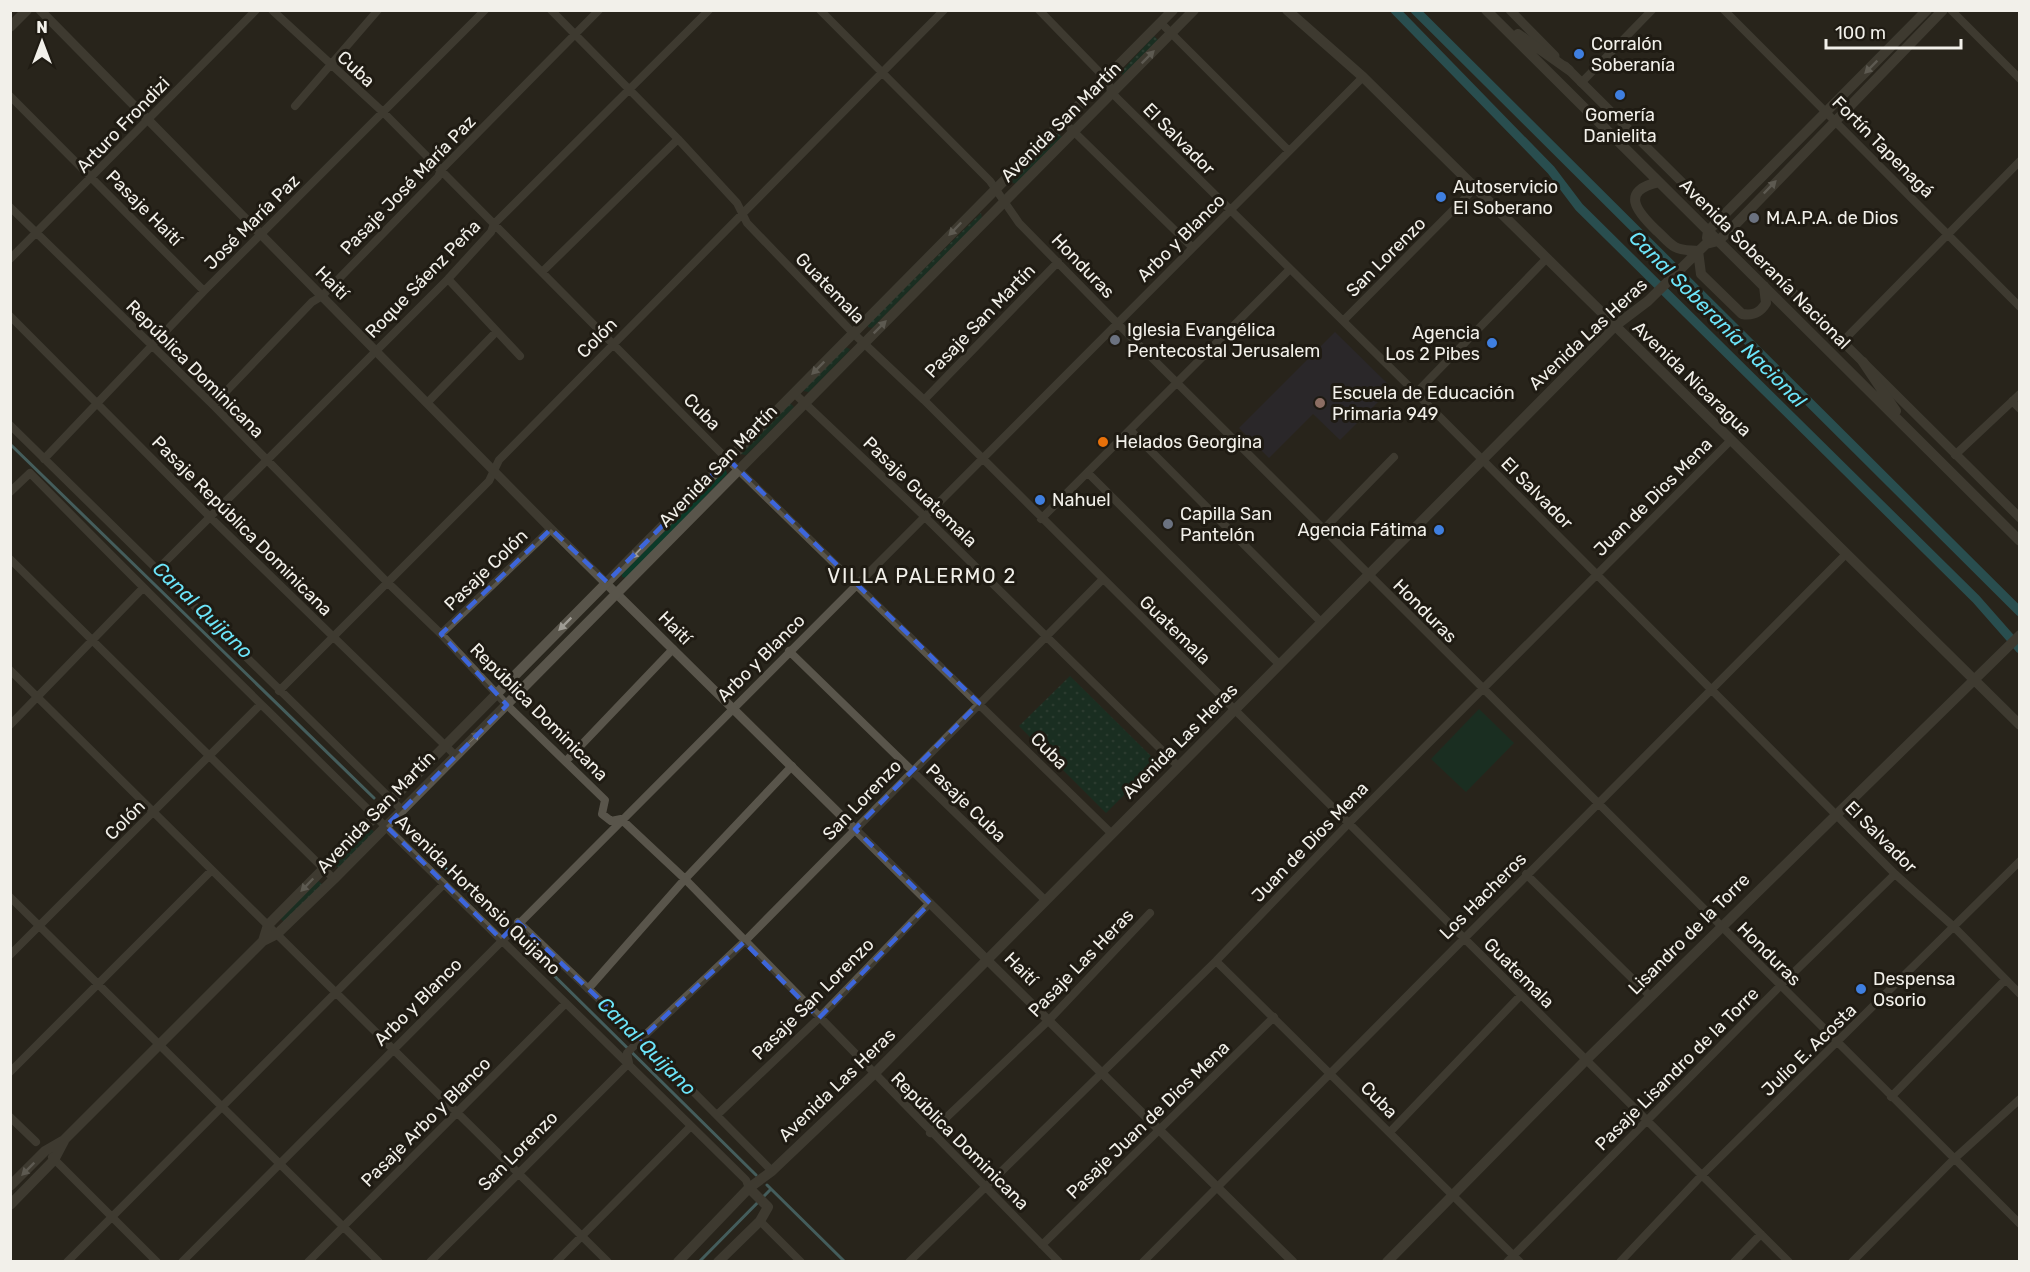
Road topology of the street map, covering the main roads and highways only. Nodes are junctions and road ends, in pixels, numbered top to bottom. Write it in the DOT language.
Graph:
graph roads {
  1 [pos="27,10"];
  2 [pos="1173,10"];
  3 [pos="1194,10"];
  4 [pos="1287,10"];
  5 [pos="1927,10"];
  6 [pos="1943,10"];
  7 [pos="1490,14"];
  8 [pos="10,27"];
  9 [pos="1569,70"];
  10 [pos="1831,116"];
  11 [pos="1659,182"];
  12 [pos="1708,231"];
  13 [pos="1718,241"];
  14 [pos="1702,248"];
  15 [pos="1764,286"];
  16 [pos="1615,326"];
  17 [pos="1863,362"];
  18 [pos="1910,432"];
  19 [pos="2019,541"];
  20 [pos="2019,635"];
  21 [pos="1973,679"];
  22 [pos="2019,725"];
  23 [pos="263,941"];
  24 [pos="64,1140"];
  25 [pos="10,1186"];
  26 [pos="749,1188"];
  27 [pos="10,1205"];
  28 [pos="678,1262"];
  29 [pos="718,1262"];
  30 [pos="1387,1262"];
  1 -- 8 [label="main road"];
  2 -- 23 [label="main road, Avenida San Martín, one-way"];
  23 -- 3 [label="main road, Avenida San Martín, one-way"];
  4 -- 16 [label="main road, Avenida Nicaragua"];
  5 -- 10 [label="main road, Avenida Las Heras, one-way"];
  6 -- 10 [label="main road, Avenida Las Heras"];
  7 -- 9 [label="main road"];
  7 -- 11 [label="main road, Avenida Soberanía Nacional"];
  10 -- 12 [label="main road, Avenida Las Heras"];
  13 -- 10 [label="main road, Avenida Las Heras, one-way"];
  11 -- 12 [label="main road, Avenida Soberanía Nacional"];
  11 -- 14 [label="main road"];
  12 -- 13 [label="main road, Avenida Soberanía Nacional"];
  12 -- 14 [label="main road"];
  13 -- 14 [label="main road, Avenida Las Heras"];
  13 -- 15 [label="main road, Avenida Soberanía Nacional"];
  14 -- 15 [label="main road"];
  14 -- 16 [label="main road, Avenida Las Heras"];
  15 -- 18 [label="main road, Avenida Soberanía Nacional"];
  16 -- 21 [label="main road, Avenida Nicaragua"];
  16 -- 26 [label="main road, Avenida Las Heras"];
  17 -- 18 [label="main road"];
  18 -- 19 [label="main road, Avenida Soberanía Nacional"];
  20 -- 21 [label="main road, Lisandro de la Torre"];
  21 -- 22 [label="main road, Avenida Nicaragua"];
  21 -- 30 [label="main road, Lisandro de la Torre"];
  23 -- 24 [label="main road, Avenida San Martín"];
  24 -- 25 [label="main road, Avenida San Martín, one-way"];
  24 -- 27 [label="main road, Avenida San Martín"];
  26 -- 28 [label="main road, Avenida Las Heras"];
  26 -- 29 [label="main road"];
}
